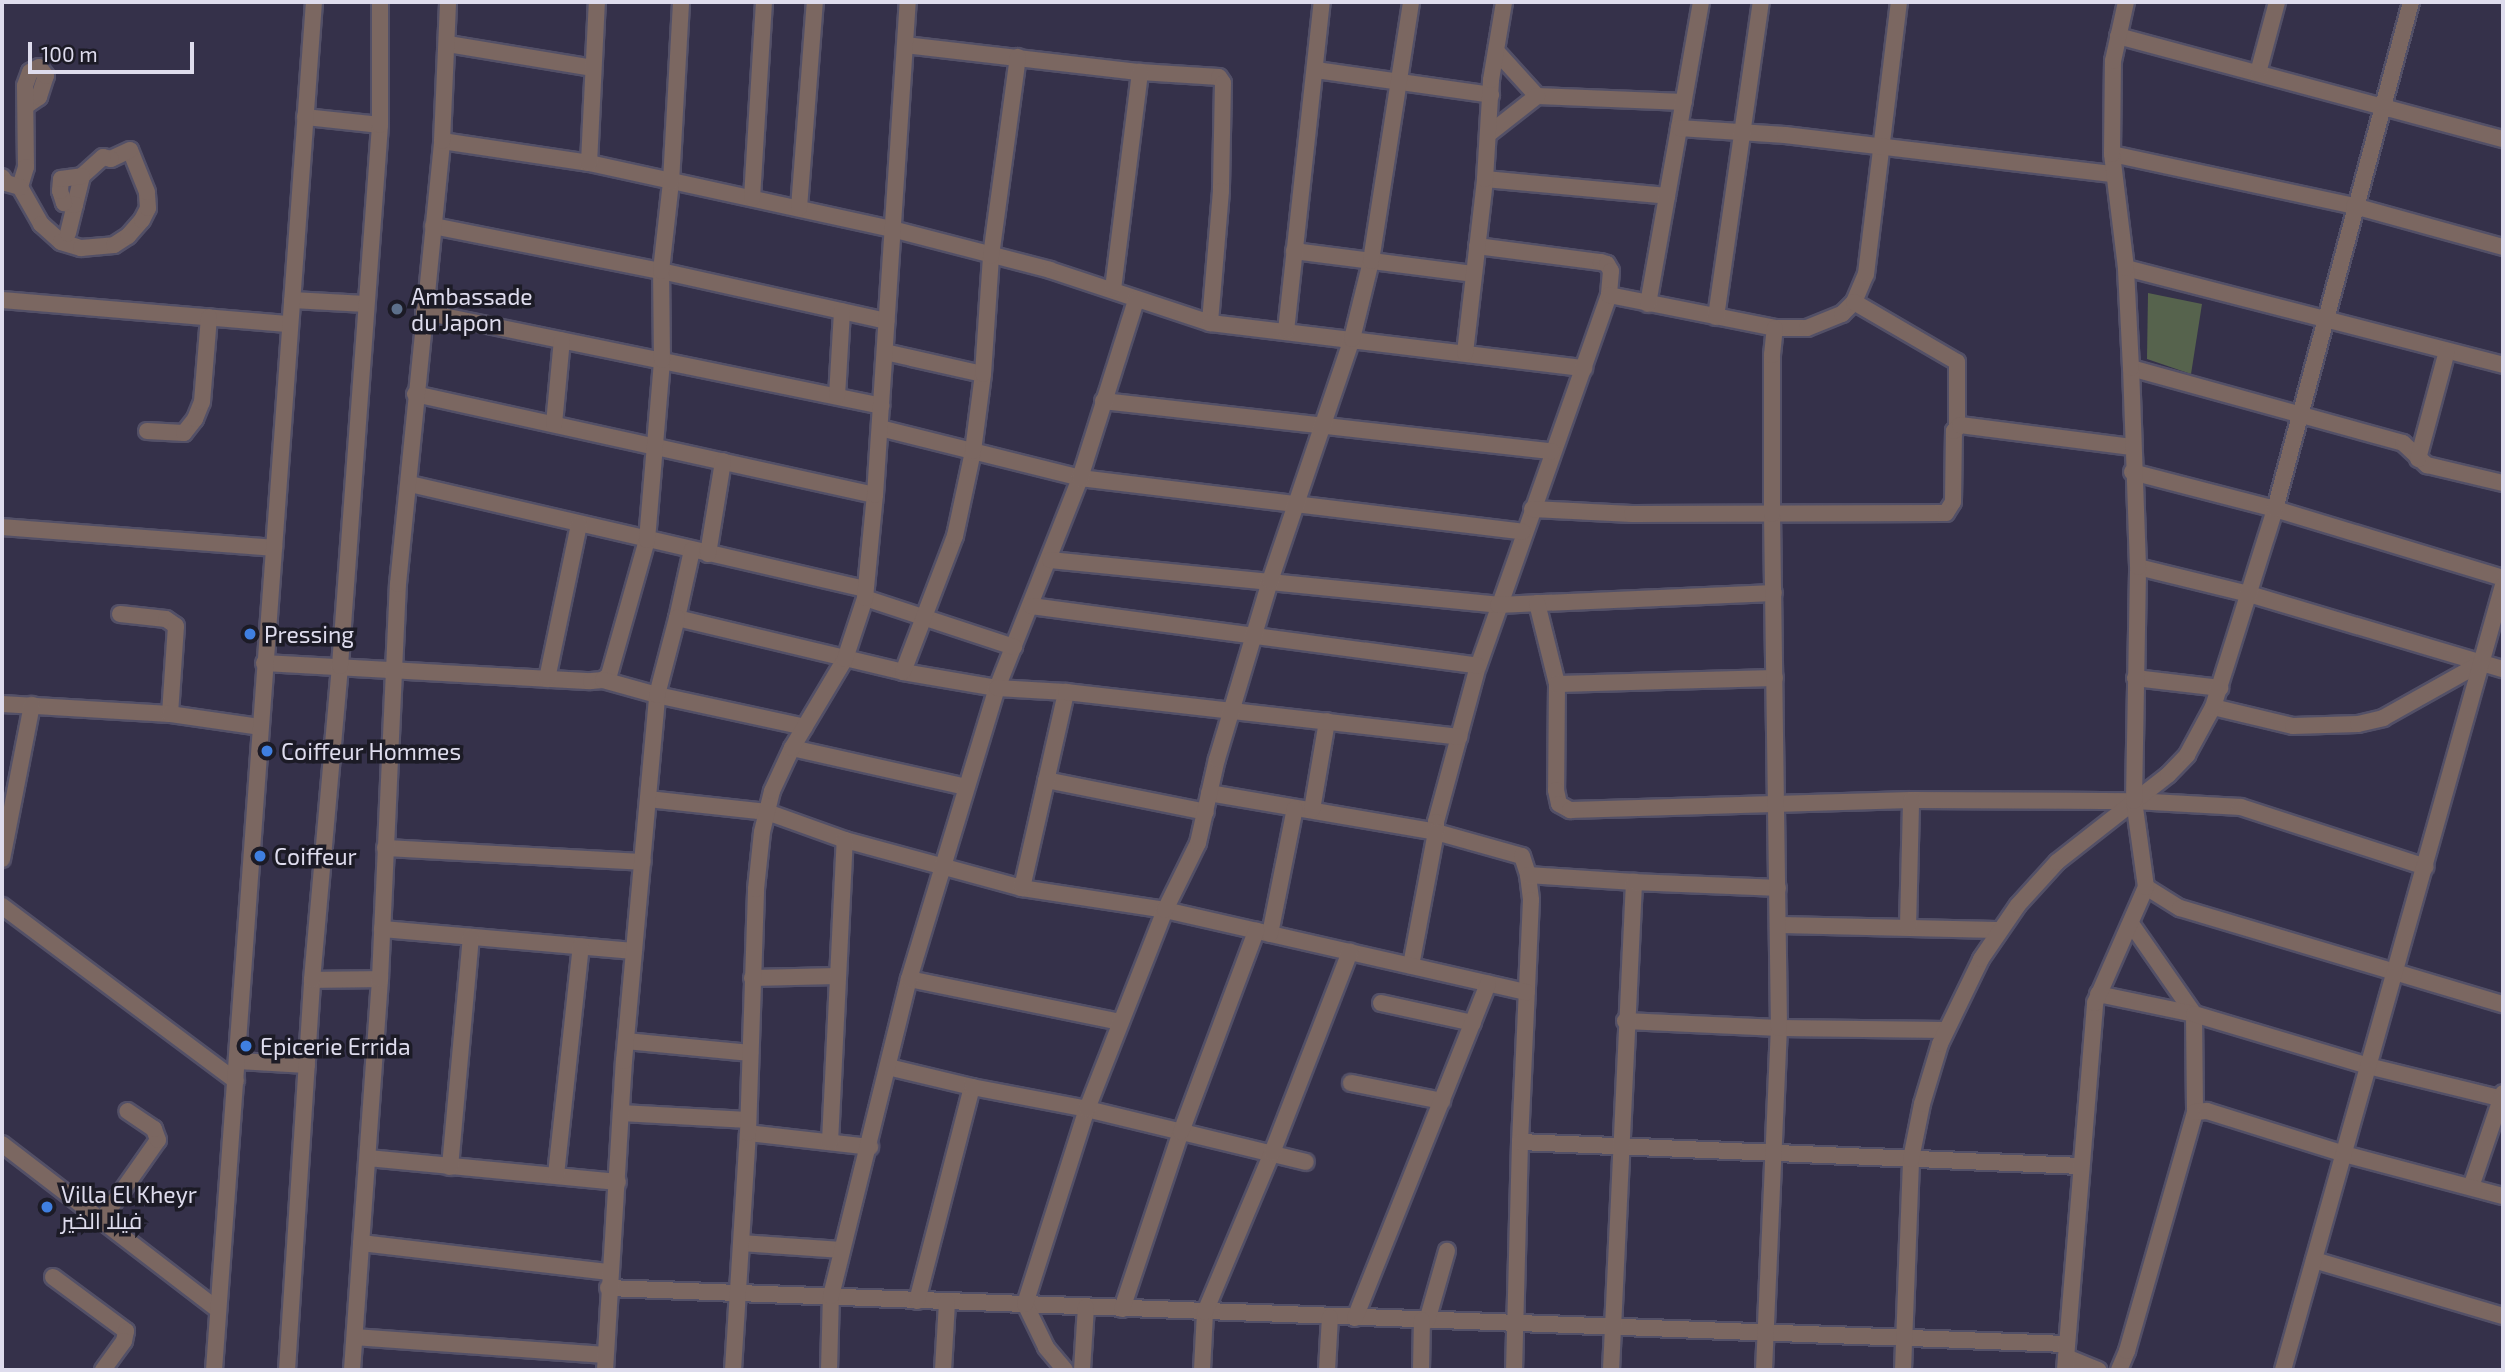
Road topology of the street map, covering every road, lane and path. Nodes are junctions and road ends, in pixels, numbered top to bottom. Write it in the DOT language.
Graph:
graph roads {
  1 [pos="314,2"];
  2 [pos="380,2"];
  3 [pos="448,2"];
  4 [pos="597,2"];
  5 [pos="681,2"];
  6 [pos="764,2"];
  7 [pos="814,2"];
  8 [pos="908,2"];
  9 [pos="1322,2"];
  10 [pos="1411,2"];
  11 [pos="1504,2"];
  12 [pos="1701,2"];
  13 [pos="1761,2"];
  14 [pos="1899,2"];
  15 [pos="2126,2"];
  16 [pos="2277,2"];
  17 [pos="2411,2"];
  18 [pos="2118,36"];
  19 [pos="448,44"];
  20 [pos="905,45"];
  21 [pos="1497,52"];
  22 [pos="1018,57"];
  23 [pos="593,68"];
  24 [pos="1316,70"];
  25 [pos="1140,72"];
  26 [pos="2258,73"];
  27 [pos="1399,83"];
  28 [pos="1491,95"];
  29 [pos="1537,96"];
  30 [pos="1684,102"];
  31 [pos="26,106"];
  32 [pos="2382,106"];
  33 [pos="306,117"];
  34 [pos="380,125"];
  35 [pos="1679,128"];
  36 [pos="1742,132"];
  37 [pos="1490,133"];
  38 [pos="2503,139"];
  39 [pos="442,141"];
  40 [pos="1880,148"];
  41 [pos="2112,154"];
  42 [pos="589,163"];
  43 [pos="2114,174"];
  44 [pos="1485,178"];
  45 [pos="671,182"];
  46 [pos="10,183"];
  47 [pos="2,196"];
  48 [pos="1667,196"];
  49 [pos="752,198"];
  50 [pos="2354,206"];
  51 [pos="799,208"];
  52 [pos="433,226"];
  53 [pos="892,229"];
  54 [pos="68,233"];
  55 [pos="1476,246"];
  56 [pos="2503,247"];
  57 [pos="1294,251"];
  58 [pos="991,256"];
  59 [pos="1371,261"];
  60 [pos="2126,268"];
  61 [pos="661,271"];
  62 [pos="1473,274"];
  63 [pos="1113,289"];
  64 [pos="1609,295"];
  65 [pos="2,300"];
  66 [pos="292,300"];
  67 [pos="1136,300"];
  68 [pos="1854,302"];
  69 [pos="366,304"];
  70 [pos="1648,304"];
  71 [pos="842,311"];
  72 [pos="424,312"];
  73 [pos="209,317"];
  74 [pos="1716,317"];
  75 [pos="2323,320"];
  76 [pos="887,321"];
  77 [pos="1210,323"];
  78 [pos="290,324"];
  79 [pos="1775,328"];
  80 [pos="1286,331"];
  81 [pos="1352,339"];
  82 [pos="562,340"];
  83 [pos="2447,351"];
  84 [pos="885,352"];
  85 [pos="1465,353"];
  86 [pos="662,360"];
  87 [pos="2503,365"];
  88 [pos="1584,368"];
  89 [pos="2131,368"];
  90 [pos="984,374"];
  91 [pos="415,394"];
  92 [pos="836,396"];
  93 [pos="1103,401"];
  94 [pos="881,405"];
  95 [pos="2300,416"];
  96 [pos="554,424"];
  97 [pos="1321,424"];
  98 [pos="880,428"];
  99 [pos="1956,428"];
  100 [pos="147,431"];
  101 [pos="656,447"];
  102 [pos="2132,447"];
  103 [pos="973,451"];
  104 [pos="1552,451"];
  105 [pos="2418,459"];
  106 [pos="723,461"];
  107 [pos="2132,472"];
  108 [pos="1080,478"];
  109 [pos="2503,483"];
  110 [pos="410,484"];
  111 [pos="875,495"];
  112 [pos="1295,507"];
  113 [pos="1532,509"];
  114 [pos="2275,509"];
  115 [pos="1772,514"];
  116 [pos="579,524"];
  117 [pos="2,527"];
  118 [pos="1523,533"];
  119 [pos="647,540"];
  120 [pos="274,548"];
  121 [pos="700,552"];
  122 [pos="1050,560"];
  123 [pos="2138,567"];
  124 [pos="2503,578"];
  125 [pos="1270,581"];
  126 [pos="2503,585"];
  127 [pos="1774,593"];
  128 [pos="865,594"];
  129 [pos="2249,594"];
  130 [pos="1537,603"];
  131 [pos="1498,605"];
  132 [pos="1031,606"];
  133 [pos="120,614"];
  134 [pos="677,618"];
  135 [pos="922,618"];
  136 [pos="1254,636"];
  137 [pos="1014,647"];
  138 [pos="845,659"];
  139 [pos="264,663"];
  140 [pos="2481,663"];
  141 [pos="340,666"];
  142 [pos="1478,666"];
  143 [pos="393,668"];
  144 [pos="2503,669"];
  145 [pos="903,672"];
  146 [pos="547,678"];
  147 [pos="1775,678"];
  148 [pos="2135,678"];
  149 [pos="603,680"];
  150 [pos="1557,684"];
  151 [pos="997,688"];
  152 [pos="2220,688"];
  153 [pos="1066,692"];
  154 [pos="657,695"];
  155 [pos="2,704"];
  156 [pos="32,705"];
  157 [pos="2213,706"];
  158 [pos="1232,712"];
  159 [pos="170,714"];
  160 [pos="1327,721"];
  161 [pos="260,727"];
  162 [pos="805,727"];
  163 [pos="1459,737"];
  164 [pos="792,748"];
  165 [pos="1046,780"];
  166 [pos="966,787"];
  167 [pos="1209,793"];
  168 [pos="649,799"];
  169 [pos="1911,800"];
  170 [pos="1777,802"];
  171 [pos="2134,802"];
  172 [pos="1295,808"];
  173 [pos="1312,810"];
  174 [pos="767,812"];
  175 [pos="1206,812"];
  176 [pos="1436,832"];
  177 [pos="845,840"];
  178 [pos="385,848"];
  179 [pos="2,859"];
  180 [pos="643,862"];
  181 [pos="2426,867"];
  182 [pos="941,868"];
  183 [pos="1528,875"];
  184 [pos="1634,882"];
  185 [pos="2146,887"];
  186 [pos="1022,888"];
  187 [pos="1777,888"];
  188 [pos="2,906"];
  189 [pos="1165,910"];
  190 [pos="1778,925"];
  191 [pos="2132,925"];
  192 [pos="1908,927"];
  193 [pos="382,929"];
  194 [pos="1999,930"];
  195 [pos="1263,932"];
  196 [pos="471,937"];
  197 [pos="581,946"];
  198 [pos="634,951"];
  199 [pos="1350,952"];
  200 [pos="1411,966"];
  201 [pos="2395,970"];
  202 [pos="838,976"];
  203 [pos="752,978"];
  204 [pos="380,979"];
  205 [pos="909,979"];
  206 [pos="312,980"];
  207 [pos="1489,983"];
  208 [pos="1527,992"];
  209 [pos="2098,994"];
  210 [pos="1381,1003"];
  211 [pos="2503,1004"];
  212 [pos="2194,1014"];
  213 [pos="1625,1021"];
  214 [pos="1120,1022"];
  215 [pos="1473,1023"];
  216 [pos="1779,1028"];
  217 [pos="1946,1030"];
  218 [pos="626,1041"];
  219 [pos="750,1053"];
  220 [pos="238,1061"];
  221 [pos="307,1065"];
  222 [pos="2368,1066"];
  223 [pos="888,1067"];
  224 [pos="236,1081"];
  225 [pos="1351,1083"];
  226 [pos="972,1087"];
  227 [pos="2502,1097"];
  228 [pos="1442,1101"];
  229 [pos="1087,1109"];
  230 [pos="127,1111"];
  231 [pos="2195,1112"];
  232 [pos="621,1113"];
  233 [pos="748,1127"];
  234 [pos="1181,1132"];
  235 [pos="830,1142"];
  236 [pos="1520,1142"];
  237 [pos="2,1144"];
  238 [pos="1620,1146"];
  239 [pos="870,1147"];
  240 [pos="1272,1153"];
  241 [pos="1774,1153"];
  242 [pos="2344,1154"];
  243 [pos="368,1158"];
  244 [pos="1911,1159"];
  245 [pos="1306,1162"];
  246 [pos="2081,1166"];
  247 [pos="450,1167"];
  248 [pos="556,1175"];
  249 [pos="618,1182"];
  250 [pos="2471,1187"];
  251 [pos="2503,1196"];
  252 [pos="101,1221"];
  253 [pos="361,1243"];
  254 [pos="741,1243"];
  255 [pos="842,1250"];
  256 [pos="1447,1251"];
  257 [pos="2314,1261"];
  258 [pos="53,1277"];
  259 [pos="609,1280"];
  260 [pos="737,1293"];
  261 [pos="831,1296"];
  262 [pos="917,1301"];
  263 [pos="947,1302"];
  264 [pos="1025,1304"];
  265 [pos="1086,1307"];
  266 [pos="1122,1309"];
  267 [pos="218,1310"];
  268 [pos="1205,1312"];
  269 [pos="1330,1317"];
  270 [pos="2503,1317"];
  271 [pos="1355,1318"];
  272 [pos="1424,1321"];
  273 [pos="1515,1324"];
  274 [pos="1613,1328"];
  275 [pos="1765,1334"];
  276 [pos="355,1337"];
  277 [pos="1904,1339"];
  278 [pos="2066,1357"];
  279 [pos="604,1363"];
  280 [pos="103,1370"];
  281 [pos="215,1370"];
  282 [pos="287,1370"];
  283 [pos="352,1370"];
  284 [pos="733,1370"];
  285 [pos="829,1370"];
  286 [pos="943,1370"];
  287 [pos="1065,1370"];
  288 [pos="1082,1370"];
  289 [pos="1202,1370"];
  290 [pos="1327,1370"];
  291 [pos="1421,1370"];
  292 [pos="1514,1370"];
  293 [pos="1611,1370"];
  294 [pos="1764,1370"];
  295 [pos="1903,1370"];
  296 [pos="2099,1370"];
  297 [pos="2119,1370"];
  298 [pos="2283,1370"];
  1 -- 33 [label="street"];
  2 -- 34 [label="street"];
  3 -- 19 [label="street"];
  4 -- 23 [label="street"];
  5 -- 45 [label="street"];
  6 -- 49 [label="street"];
  7 -- 51 [label="street"];
  8 -- 20 [label="street"];
  9 -- 24 [label="street"];
  10 -- 27 [label="street"];
  11 -- 21 [label="street"];
  12 -- 30 [label="street"];
  13 -- 36 [label="street"];
  14 -- 40 [label="street"];
  15 -- 18 [label="street"];
  16 -- 26 [label="street"];
  17 -- 32 [label="street"];
  18 -- 26 [label="street"];
  18 -- 41 [label="street"];
  19 -- 23 [label="street"];
  19 -- 39 [label="street"];
  20 -- 22 [label="street"];
  20 -- 53 [label="street"];
  21 -- 28 [label="street"];
  21 -- 29 [label="street"];
  22 -- 25 [label="street"];
  22 -- 58 [label="street"];
  23 -- 42 [label="street"];
  24 -- 27 [label="street"];
  24 -- 57 [label="street"];
  25 -- 63 [label="street"];
  25 -- 77 [label="street"];
  26 -- 32 [label="street"];
  27 -- 28 [label="street"];
  27 -- 59 [label="street"];
  28 -- 37 [label="street"];
  29 -- 30 [label="street"];
  29 -- 37 [label="street"];
  30 -- 35 [label="street"];
  31 -- 46 [label="street"];
  32 -- 38 [label="street"];
  32 -- 50 [label="street"];
  33 -- 34 [label="street"];
  33 -- 66 [label="street"];
  34 -- 69 [label="street"];
  35 -- 36 [label="street"];
  35 -- 48 [label="street"];
  36 -- 40 [label="street"];
  36 -- 74 [label="street"];
  37 -- 44 [label="street"];
  39 -- 42 [label="street"];
  39 -- 52 [label="street"];
  40 -- 43 [label="street"];
  40 -- 68 [label="street"];
  41 -- 43 [label="street"];
  41 -- 50 [label="street"];
  42 -- 45 [label="street"];
  43 -- 60 [label="street"];
  44 -- 48 [label="street"];
  44 -- 55 [label="street"];
  45 -- 49 [label="street"];
  45 -- 61 [label="street"];
  46 -- 47 [label="street"];
  46 -- 54 [label="street"];
  48 -- 70 [label="street"];
  49 -- 51 [label="street"];
  50 -- 56 [label="street"];
  50 -- 75 [label="street"];
  51 -- 53 [label="street"];
  52 -- 61 [label="street"];
  52 -- 72 [label="street"];
  53 -- 58 [label="street"];
  53 -- 76 [label="street"];
  55 -- 62 [label="street"];
  55 -- 64 [label="street"];
  57 -- 59 [label="street"];
  57 -- 80 [label="street"];
  58 -- 63 [label="street"];
  58 -- 90 [label="street"];
  59 -- 62 [label="street"];
  59 -- 81 [label="street"];
  60 -- 75 [label="street"];
  60 -- 89 [label="street"];
  61 -- 71 [label="street"];
  61 -- 86 [label="street"];
  62 -- 85 [label="street"];
  63 -- 67 [label="street"];
  64 -- 70 [label="street"];
  64 -- 88 [label="street"];
  65 -- 73 [label="street"];
  66 -- 69 [label="street"];
  66 -- 78 [label="street"];
  67 -- 77 [label="street"];
  67 -- 93 [label="street"];
  68 -- 79 [label="street"];
  68 -- 99 [label="street"];
  69 -- 141 [label="street"];
  70 -- 74 [label="street"];
  71 -- 76 [label="street"];
  71 -- 92 [label="street"];
  72 -- 82 [label="street"];
  72 -- 91 [label="street"];
  73 -- 78 [label="street"];
  73 -- 100 [label="street"];
  74 -- 79 [label="street"];
  75 -- 83 [label="street"];
  75 -- 95 [label="street"];
  76 -- 84 [label="street"];
  77 -- 80 [label="street"];
  78 -- 120 [label="street"];
  79 -- 115 [label="street"];
  80 -- 81 [label="street"];
  81 -- 85 [label="street"];
  81 -- 97 [label="street"];
  82 -- 86 [label="street"];
  82 -- 96 [label="street"];
  83 -- 87 [label="street"];
  83 -- 105 [label="street"];
  84 -- 90 [label="street"];
  84 -- 94 [label="street"];
  85 -- 88 [label="street"];
  86 -- 92 [label="street"];
  86 -- 101 [label="street"];
  88 -- 104 [label="street"];
  89 -- 95 [label="street"];
  89 -- 102 [label="street"];
  90 -- 103 [label="street"];
  91 -- 96 [label="street"];
  91 -- 110 [label="street"];
  92 -- 94 [label="street"];
  93 -- 97 [label="street"];
  93 -- 108 [label="street"];
  94 -- 98 [label="street"];
  95 -- 105 [label="street"];
  95 -- 114 [label="street"];
  96 -- 101 [label="street"];
  97 -- 104 [label="street"];
  97 -- 112 [label="street"];
  98 -- 103 [label="street"];
  98 -- 111 [label="street"];
  99 -- 102 [label="street"];
  99 -- 115 [label="street"];
  101 -- 106 [label="street"];
  101 -- 119 [label="street"];
  102 -- 107 [label="street"];
  103 -- 108 [label="street"];
  103 -- 135 [label="street"];
  104 -- 113 [label="street"];
  105 -- 109 [label="street"];
  106 -- 111 [label="street"];
  106 -- 121 [label="street"];
  107 -- 114 [label="street"];
  107 -- 123 [label="street"];
  108 -- 112 [label="street"];
  108 -- 122 [label="street"];
  110 -- 116 [label="street"];
  110 -- 143 [label="street"];
  111 -- 128 [label="street"];
  112 -- 118 [label="street"];
  112 -- 125 [label="street"];
  113 -- 115 [label="street"];
  113 -- 118 [label="street"];
  114 -- 124 [label="street"];
  114 -- 129 [label="street"];
  115 -- 127 [label="street"];
  116 -- 119 [label="street"];
  116 -- 146 [label="street"];
  117 -- 120 [label="street"];
  118 -- 131 [label="street"];
  119 -- 121 [label="street"];
  119 -- 149 [label="street"];
  120 -- 139 [label="street"];
  121 -- 128 [label="street"];
  121 -- 134 [label="street"];
  122 -- 125 [label="street"];
  122 -- 132 [label="street"];
  123 -- 129 [label="street"];
  123 -- 148 [label="street"];
  125 -- 131 [label="street"];
  125 -- 136 [label="street"];
  126 -- 140 [label="street"];
  127 -- 130 [label="street"];
  127 -- 147 [label="street"];
  128 -- 135 [label="street"];
  128 -- 138 [label="street"];
  129 -- 140 [label="street"];
  129 -- 152 [label="street"];
  130 -- 131 [label="street"];
  130 -- 150 [label="street"];
  131 -- 142 [label="street"];
  132 -- 136 [label="street"];
  132 -- 137 [label="street"];
  133 -- 159 [label="street"];
  134 -- 138 [label="street"];
  134 -- 154 [label="street"];
  135 -- 137 [label="street"];
  135 -- 145 [label="street"];
  136 -- 142 [label="street"];
  136 -- 158 [label="street"];
  137 -- 151 [label="street"];
  138 -- 145 [label="street"];
  138 -- 162 [label="street"];
  139 -- 141 [label="street"];
  139 -- 161 [label="street"];
  140 -- 144 [label="street"];
  140 -- 157 [label="street"];
  140 -- 181 [label="street"];
  141 -- 143 [label="street"];
  141 -- 206 [label="street"];
  142 -- 163 [label="street"];
  143 -- 146 [label="street"];
  143 -- 178 [label="street"];
  145 -- 151 [label="street"];
  146 -- 149 [label="street"];
  147 -- 150 [label="street"];
  147 -- 170 [label="street"];
  148 -- 152 [label="street"];
  148 -- 171 [label="street"];
  149 -- 154 [label="street"];
  150 -- 170 [label="street"];
  151 -- 153 [label="street"];
  151 -- 166 [label="street"];
  152 -- 157 [label="street"];
  153 -- 158 [label="street"];
  153 -- 165 [label="street"];
  154 -- 162 [label="street"];
  154 -- 168 [label="street"];
  155 -- 156 [label="street"];
  156 -- 159 [label="street"];
  156 -- 179 [label="street"];
  157 -- 171 [label="street"];
  158 -- 160 [label="street"];
  158 -- 167 [label="street"];
  159 -- 161 [label="street"];
  160 -- 163 [label="street"];
  160 -- 173 [label="street"];
  161 -- 220 [label="street"];
  162 -- 164 [label="street"];
  163 -- 176 [label="street"];
  164 -- 166 [label="street"];
  164 -- 174 [label="street"];
  165 -- 175 [label="street"];
  165 -- 186 [label="street"];
  166 -- 182 [label="street"];
  167 -- 172 [label="street"];
  167 -- 175 [label="street"];
  168 -- 174 [label="street"];
  168 -- 180 [label="street"];
  169 -- 170 [label="street"];
  169 -- 171 [label="street"];
  169 -- 192 [label="street"];
  170 -- 187 [label="street"];
  171 -- 181 [label="street"];
  171 -- 185 [label="street"];
  171 -- 194 [label="street"];
  172 -- 173 [label="street"];
  172 -- 195 [label="street"];
  173 -- 176 [label="street"];
  174 -- 177 [label="street"];
  174 -- 203 [label="street"];
  175 -- 189 [label="street"];
  176 -- 183 [label="street"];
  176 -- 200 [label="street"];
  177 -- 182 [label="street"];
  177 -- 202 [label="street"];
  178 -- 180 [label="street"];
  178 -- 193 [label="street"];
  180 -- 198 [label="street"];
  181 -- 201 [label="street"];
  182 -- 186 [label="street"];
  182 -- 205 [label="street"];
  183 -- 184 [label="street"];
  183 -- 208 [label="street"];
  184 -- 187 [label="street"];
  184 -- 213 [label="street"];
  185 -- 191 [label="street"];
  185 -- 201 [label="street"];
  186 -- 189 [label="street"];
  187 -- 190 [label="street"];
  188 -- 224 [label="street"];
  189 -- 195 [label="street"];
  189 -- 214 [label="street"];
  190 -- 192 [label="street"];
  190 -- 216 [label="street"];
  191 -- 209 [label="street"];
  191 -- 212 [label="street"];
  192 -- 194 [label="street"];
  193 -- 196 [label="street"];
  193 -- 204 [label="street"];
  194 -- 217 [label="street"];
  195 -- 199 [label="street"];
  195 -- 234 [label="street"];
  196 -- 197 [label="street"];
  196 -- 247 [label="street"];
  197 -- 198 [label="street"];
  197 -- 248 [label="street"];
  198 -- 218 [label="street"];
  199 -- 200 [label="street"];
  199 -- 240 [label="street"];
  200 -- 207 [label="street"];
  201 -- 211 [label="street"];
  201 -- 222 [label="street"];
  202 -- 203 [label="street"];
  202 -- 235 [label="street"];
  203 -- 219 [label="street"];
  204 -- 206 [label="street"];
  204 -- 243 [label="street"];
  205 -- 214 [label="street"];
  205 -- 223 [label="street"];
  206 -- 221 [label="street"];
  207 -- 208 [label="street"];
  207 -- 215 [label="street"];
  208 -- 236 [label="street"];
  209 -- 212 [label="street"];
  209 -- 246 [label="street"];
  210 -- 215 [label="street"];
  212 -- 222 [label="street"];
  212 -- 231 [label="street"];
  213 -- 216 [label="street"];
  213 -- 238 [label="street"];
  214 -- 229 [label="street"];
  215 -- 228 [label="street"];
  216 -- 217 [label="street"];
  216 -- 241 [label="street"];
  217 -- 244 [label="street"];
  218 -- 219 [label="street"];
  218 -- 232 [label="street"];
  219 -- 233 [label="street"];
  220 -- 221 [label="street"];
  220 -- 224 [label="street"];
  221 -- 282 [label="street"];
  222 -- 227 [label="street"];
  222 -- 242 [label="street"];
  223 -- 226 [label="street"];
  223 -- 239 [label="street"];
  224 -- 267 [label="street"];
  225 -- 228 [label="street"];
  226 -- 229 [label="street"];
  226 -- 262 [label="street"];
  227 -- 250 [label="street"];
  228 -- 271 [label="street"];
  229 -- 234 [label="street"];
  229 -- 264 [label="street"];
  230 -- 252 [label="street"];
  231 -- 242 [label="street"];
  231 -- 297 [label="street"];
  232 -- 233 [label="street"];
  232 -- 249 [label="street"];
  233 -- 235 [label="street"];
  233 -- 254 [label="street"];
  234 -- 240 [label="street"];
  234 -- 266 [label="street"];
  235 -- 239 [label="street"];
  236 -- 238 [label="street"];
  236 -- 273 [label="street"];
  237 -- 252 [label="street"];
  238 -- 241 [label="street"];
  238 -- 274 [label="street"];
  239 -- 255 [label="street"];
  240 -- 245 [label="street"];
  240 -- 268 [label="street"];
  241 -- 244 [label="street"];
  241 -- 275 [label="street"];
  242 -- 250 [label="street"];
  242 -- 257 [label="street"];
  243 -- 247 [label="street"];
  243 -- 253 [label="street"];
  244 -- 246 [label="street"];
  244 -- 277 [label="street"];
  246 -- 278 [label="street"];
  247 -- 248 [label="street"];
  248 -- 249 [label="street"];
  249 -- 259 [label="street"];
  250 -- 251 [label="street"];
  252 -- 267 [label="street"];
  253 -- 259 [label="street"];
  253 -- 276 [label="street"];
  254 -- 255 [label="street"];
  254 -- 260 [label="street"];
  255 -- 261 [label="street"];
  256 -- 272 [label="street"];
  257 -- 270 [label="street"];
  257 -- 298 [label="street"];
  258 -- 280 [label="street"];
  259 -- 260 [label="street"];
  259 -- 279 [label="street"];
  260 -- 261 [label="street"];
  260 -- 284 [label="street"];
  261 -- 262 [label="street"];
  261 -- 285 [label="street"];
  262 -- 263 [label="street"];
  263 -- 264 [label="street"];
  263 -- 286 [label="street"];
  264 -- 265 [label="street"];
  264 -- 287 [label="street"];
  265 -- 266 [label="street"];
  265 -- 288 [label="street"];
  266 -- 268 [label="street"];
  267 -- 281 [label="street"];
  268 -- 269 [label="street"];
  268 -- 289 [label="street"];
  269 -- 271 [label="street"];
  269 -- 290 [label="street"];
  271 -- 272 [label="street"];
  272 -- 273 [label="street"];
  272 -- 291 [label="street"];
  273 -- 274 [label="street"];
  273 -- 292 [label="street"];
  274 -- 275 [label="street"];
  274 -- 293 [label="street"];
  275 -- 277 [label="street"];
  275 -- 294 [label="street"];
  276 -- 279 [label="street"];
  276 -- 283 [label="street"];
  277 -- 278 [label="street"];
  277 -- 295 [label="street"];
  278 -- 296 [label="street"];
}
